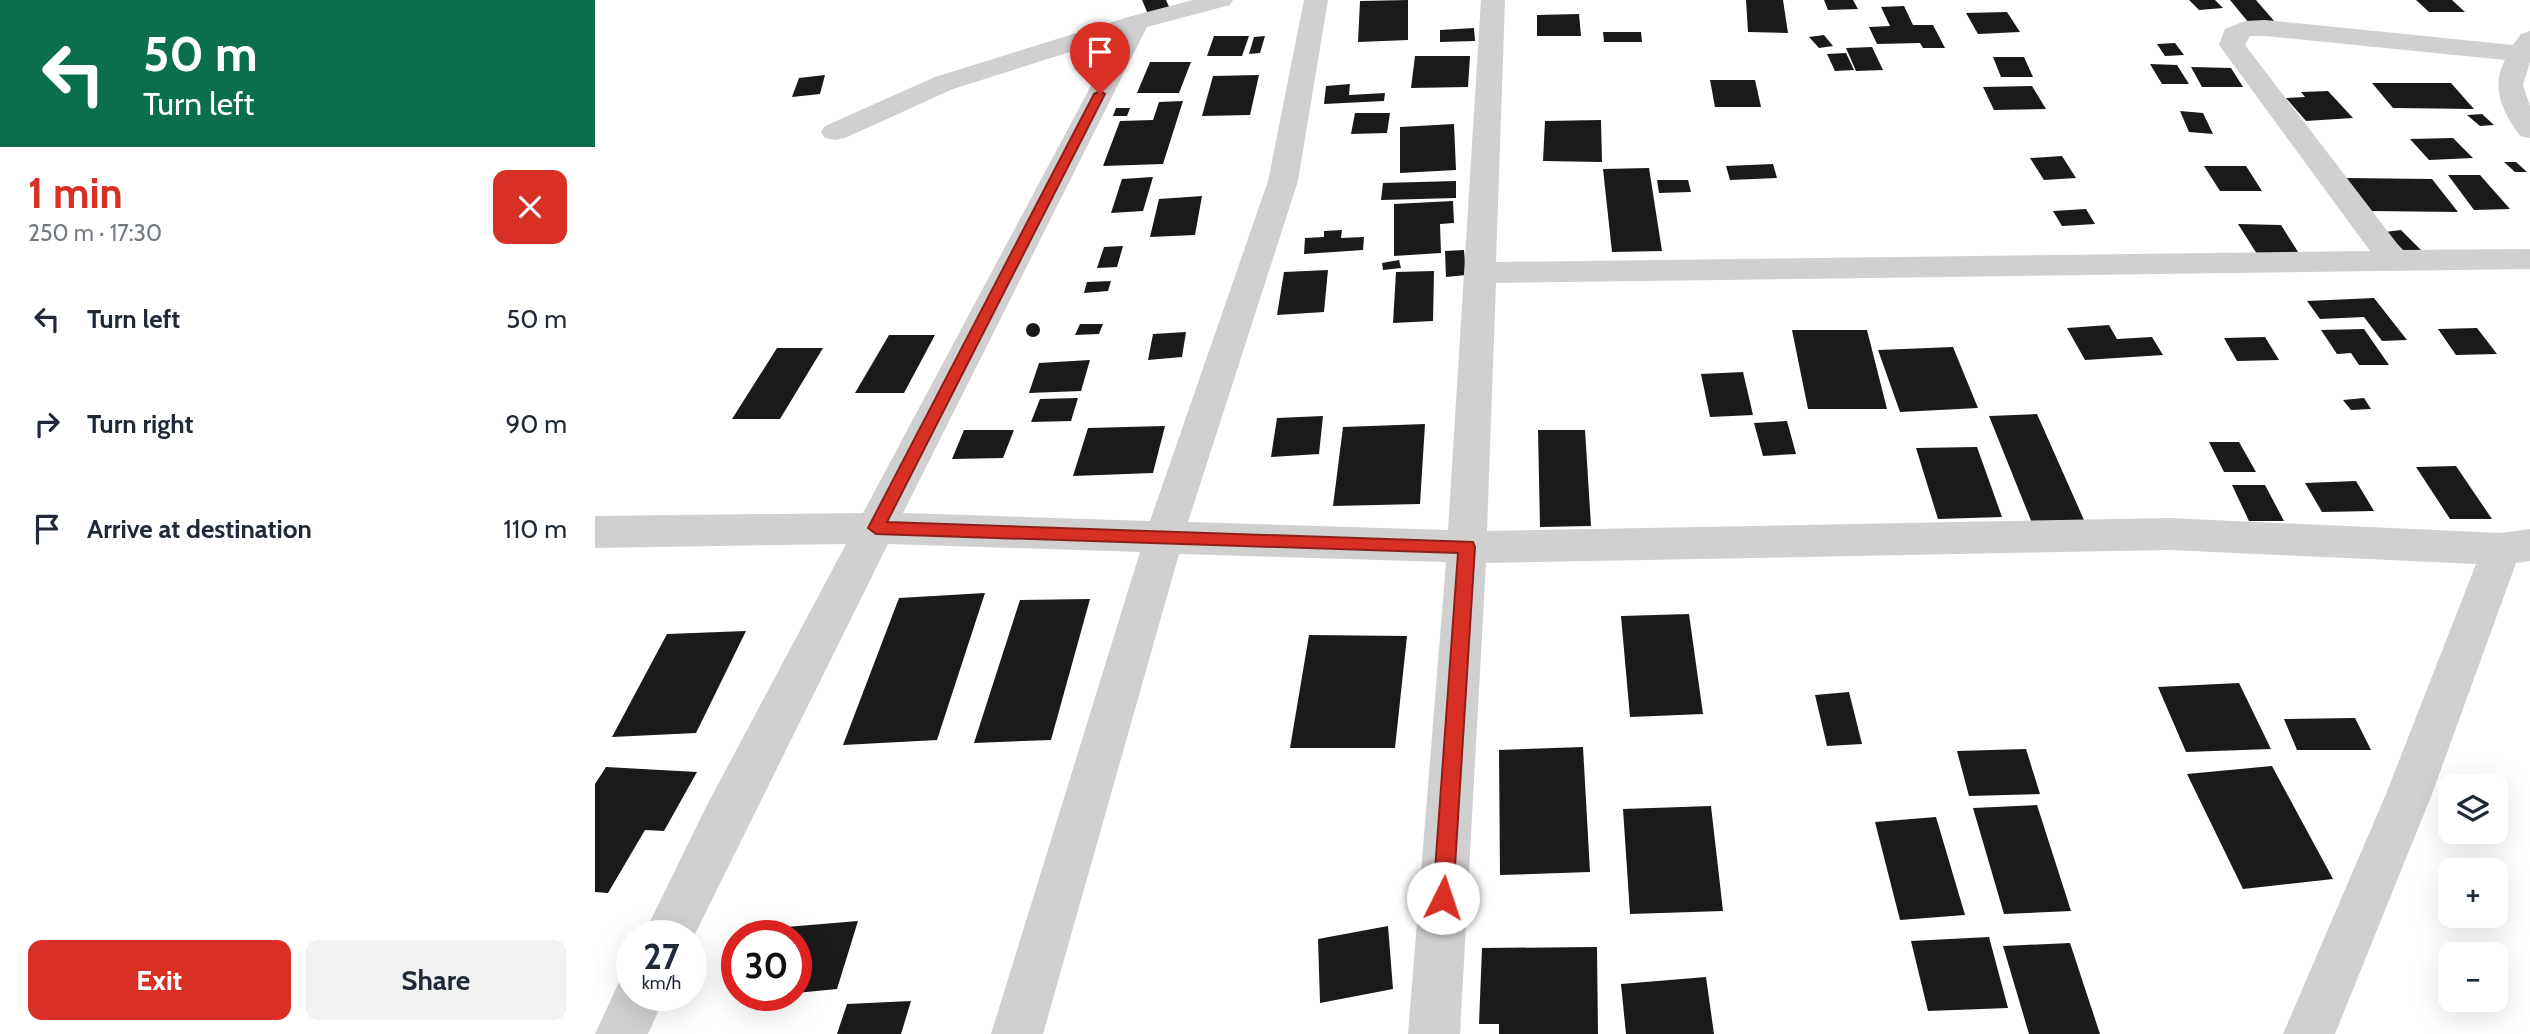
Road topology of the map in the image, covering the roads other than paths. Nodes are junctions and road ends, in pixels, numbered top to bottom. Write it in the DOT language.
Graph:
graph roads {
  1 [pos="1221,0"];
  2 [pos="1316,0"];
  3 [pos="1493,0"];
  4 [pos="1137,22"];
  5 [pos="2526,46"];
  6 [pos="2530,131"];
  7 [pos="835,132"];
  8 [pos="2530,259"];
  9 [pos="2395,263"];
  10 [pos="1480,274"];
  11 [pos="876,528"];
  12 [pos="595,532"];
  13 [pos="1164,537"];
  14 [pos="1467,547"];
  15 [pos="2516,547"];
  16 [pos="676,920"];
  17 [pos="632,1011"];
  18 [pos="620,1034"];
  19 [pos="1017,1034"];
  20 [pos="1434,1034"];
  21 [pos="2309,1034"];
  1 -- 4 [label="street"];
  2 -- 13 [label="street"];
  3 -- 10 [label="street"];
  4 -- 7 [label="street"];
  4 -- 11 [label="street"];
  5 -- 6 [label="street"];
  5 -- 9 [label="street"];
  8 -- 9 [label="street"];
  9 -- 10 [label="street"];
  10 -- 14 [label="street"];
  11 -- 12 [label="street"];
  11 -- 13 [label="street"];
  11 -- 16 [label="street"];
  13 -- 14 [label="street"];
  13 -- 19 [label="street"];
  14 -- 15 [label="street"];
  14 -- 20 [label="street"];
  15 -- 21 [label="street"];
  17 -- 18 [label="street"];
}
